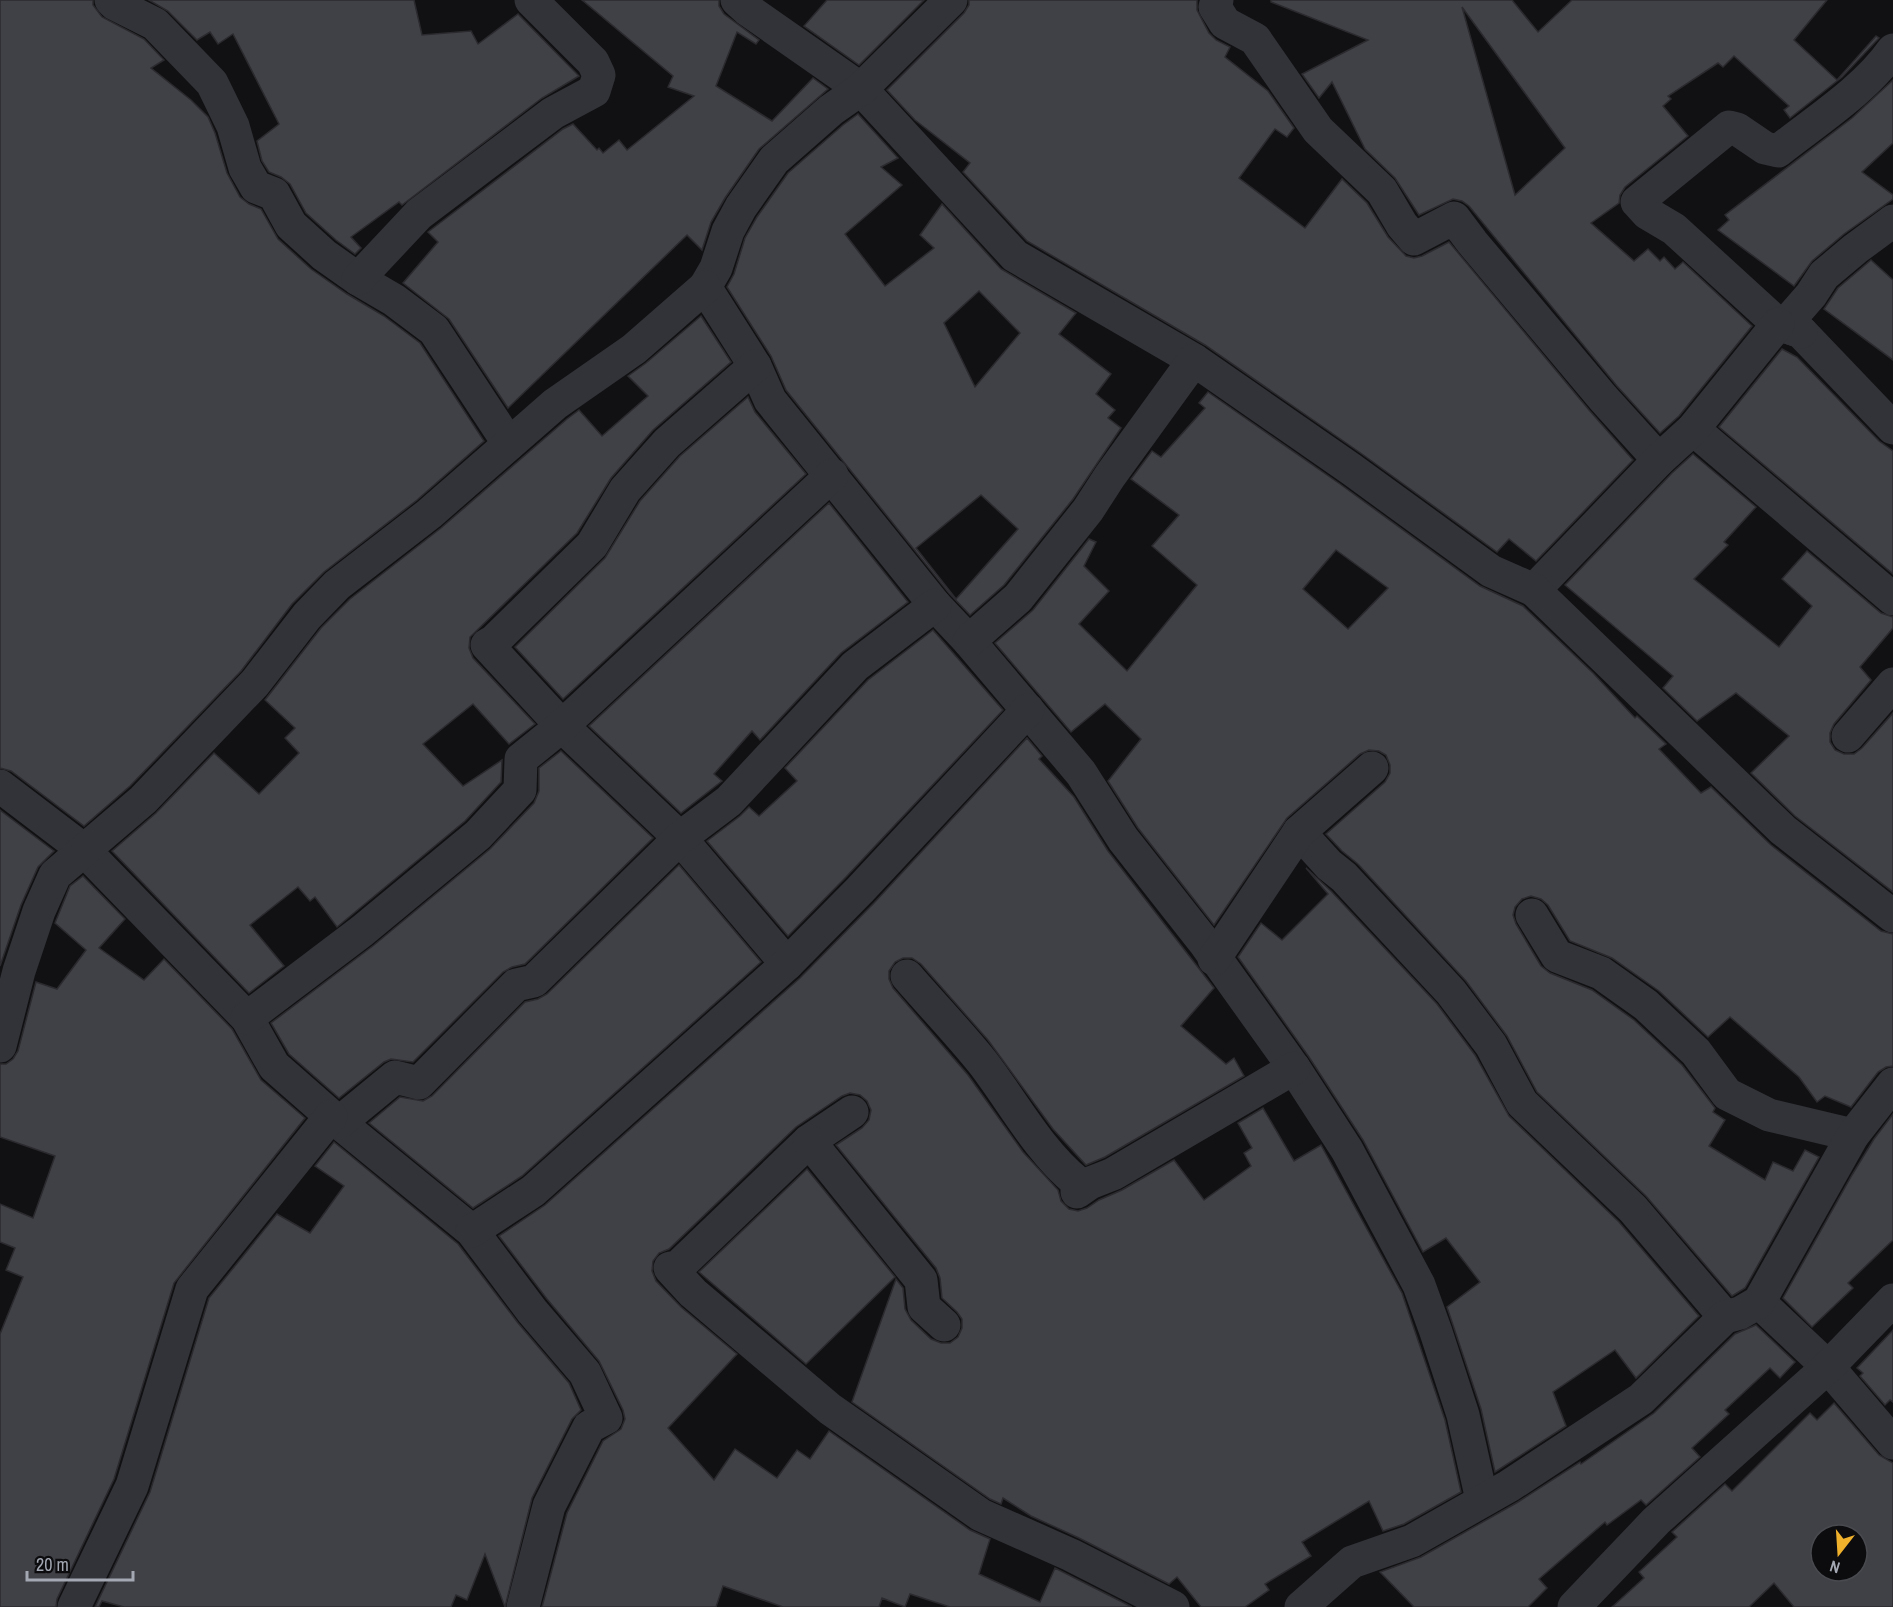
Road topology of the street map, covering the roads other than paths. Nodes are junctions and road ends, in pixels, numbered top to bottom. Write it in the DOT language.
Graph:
graph roads {
  1 [pos="111,0"];
  2 [pos="531,0"];
  3 [pos="951,0"];
  4 [pos="1217,0"];
  5 [pos="747,3"];
  6 [pos="1893,50"];
  7 [pos="861,90"];
  8 [pos="1893,221"];
  9 [pos="358,279"];
  10 [pos="705,287"];
  11 [pos="1789,328"];
  12 [pos="1194,360"];
  13 [pos="755,366"];
  14 [pos="1893,428"];
  15 [pos="1693,429"];
  16 [pos="509,444"];
  17 [pos="1659,460"];
  18 [pos="832,475"];
  19 [pos="1534,590"];
  20 [pos="1893,599"];
  21 [pos="935,605"];
  22 [pos="969,641"];
  23 [pos="1893,684"];
  24 [pos="1028,710"];
  25 [pos="562,726"];
  26 [pos="1848,736"];
  27 [pos="1372,768"];
  28 [pos="0,786"];
  29 [pos="1299,832"];
  30 [pos="680,838"];
  31 [pos="84,850"];
  32 [pos="1532,915"];
  33 [pos="1893,916"];
  34 [pos="1214,959"];
  35 [pos="787,964"];
  36 [pos="906,976"];
  37 [pos="247,1018"];
  38 [pos="0,1046"];
  39 [pos="1294,1068"];
  40 [pos="1893,1084"];
  41 [pos="852,1112"];
  42 [pos="335,1120"];
  43 [pos="1853,1135"];
  44 [pos="809,1141"];
  45 [pos="472,1231"];
  46 [pos="1893,1299"];
  47 [pos="1759,1302"];
  48 [pos="1725,1317"];
  49 [pos="944,1325"];
  50 [pos="1827,1367"];
  51 [pos="1893,1443"];
  52 [pos="1482,1500"];
  53 [pos="74,1607"];
  54 [pos="523,1607"];
  55 [pos="1173,1607"];
  56 [pos="1301,1607"];
  57 [pos="1574,1607"];
  1 -- 9 [label="street"];
  2 -- 9 [label="street"];
  3 -- 7 [label="street"];
  4 -- 17 [label="street"];
  5 -- 7 [label="street"];
  6 -- 11 [label="street"];
  7 -- 10 [label="street"];
  7 -- 12 [label="street"];
  8 -- 11 [label="street"];
  9 -- 16 [label="street"];
  10 -- 13 [label="street"];
  10 -- 16 [label="street"];
  11 -- 14 [label="street"];
  11 -- 15 [label="street"];
  12 -- 19 [label="street"];
  12 -- 22 [label="street"];
  13 -- 18 [label="street"];
  13 -- 25 [label="street"];
  15 -- 17 [label="street"];
  15 -- 20 [label="street"];
  16 -- 31 [label="street"];
  17 -- 19 [label="street"];
  18 -- 21 [label="street"];
  18 -- 25 [label="street"];
  19 -- 33 [label="street"];
  21 -- 22 [label="street"];
  21 -- 30 [label="street"];
  22 -- 24 [label="street"];
  23 -- 26 [label="street"];
  24 -- 34 [label="street"];
  24 -- 35 [label="street"];
  25 -- 30 [label="street"];
  25 -- 37 [label="street"];
  27 -- 29 [label="street"];
  28 -- 31 [label="street"];
  29 -- 34 [label="street"];
  29 -- 48 [label="street"];
  30 -- 35 [label="street"];
  30 -- 42 [label="street"];
  31 -- 37 [label="street"];
  31 -- 38 [label="street"];
  32 -- 43 [label="street"];
  34 -- 39 [label="street"];
  35 -- 45 [label="street"];
  36 -- 39 [label="street"];
  37 -- 42 [label="street"];
  39 -- 52 [label="street"];
  40 -- 43 [label="street"];
  41 -- 44 [label="street"];
  42 -- 45 [label="street"];
  42 -- 53 [label="street"];
  43 -- 47 [label="street"];
  44 -- 49 [label="street"];
  44 -- 55 [label="street"];
  45 -- 54 [label="street"];
  46 -- 50 [label="street"];
  47 -- 48 [label="street"];
  47 -- 50 [label="street"];
  48 -- 52 [label="street"];
  50 -- 51 [label="street"];
  50 -- 57 [label="street"];
  52 -- 56 [label="street"];
}
